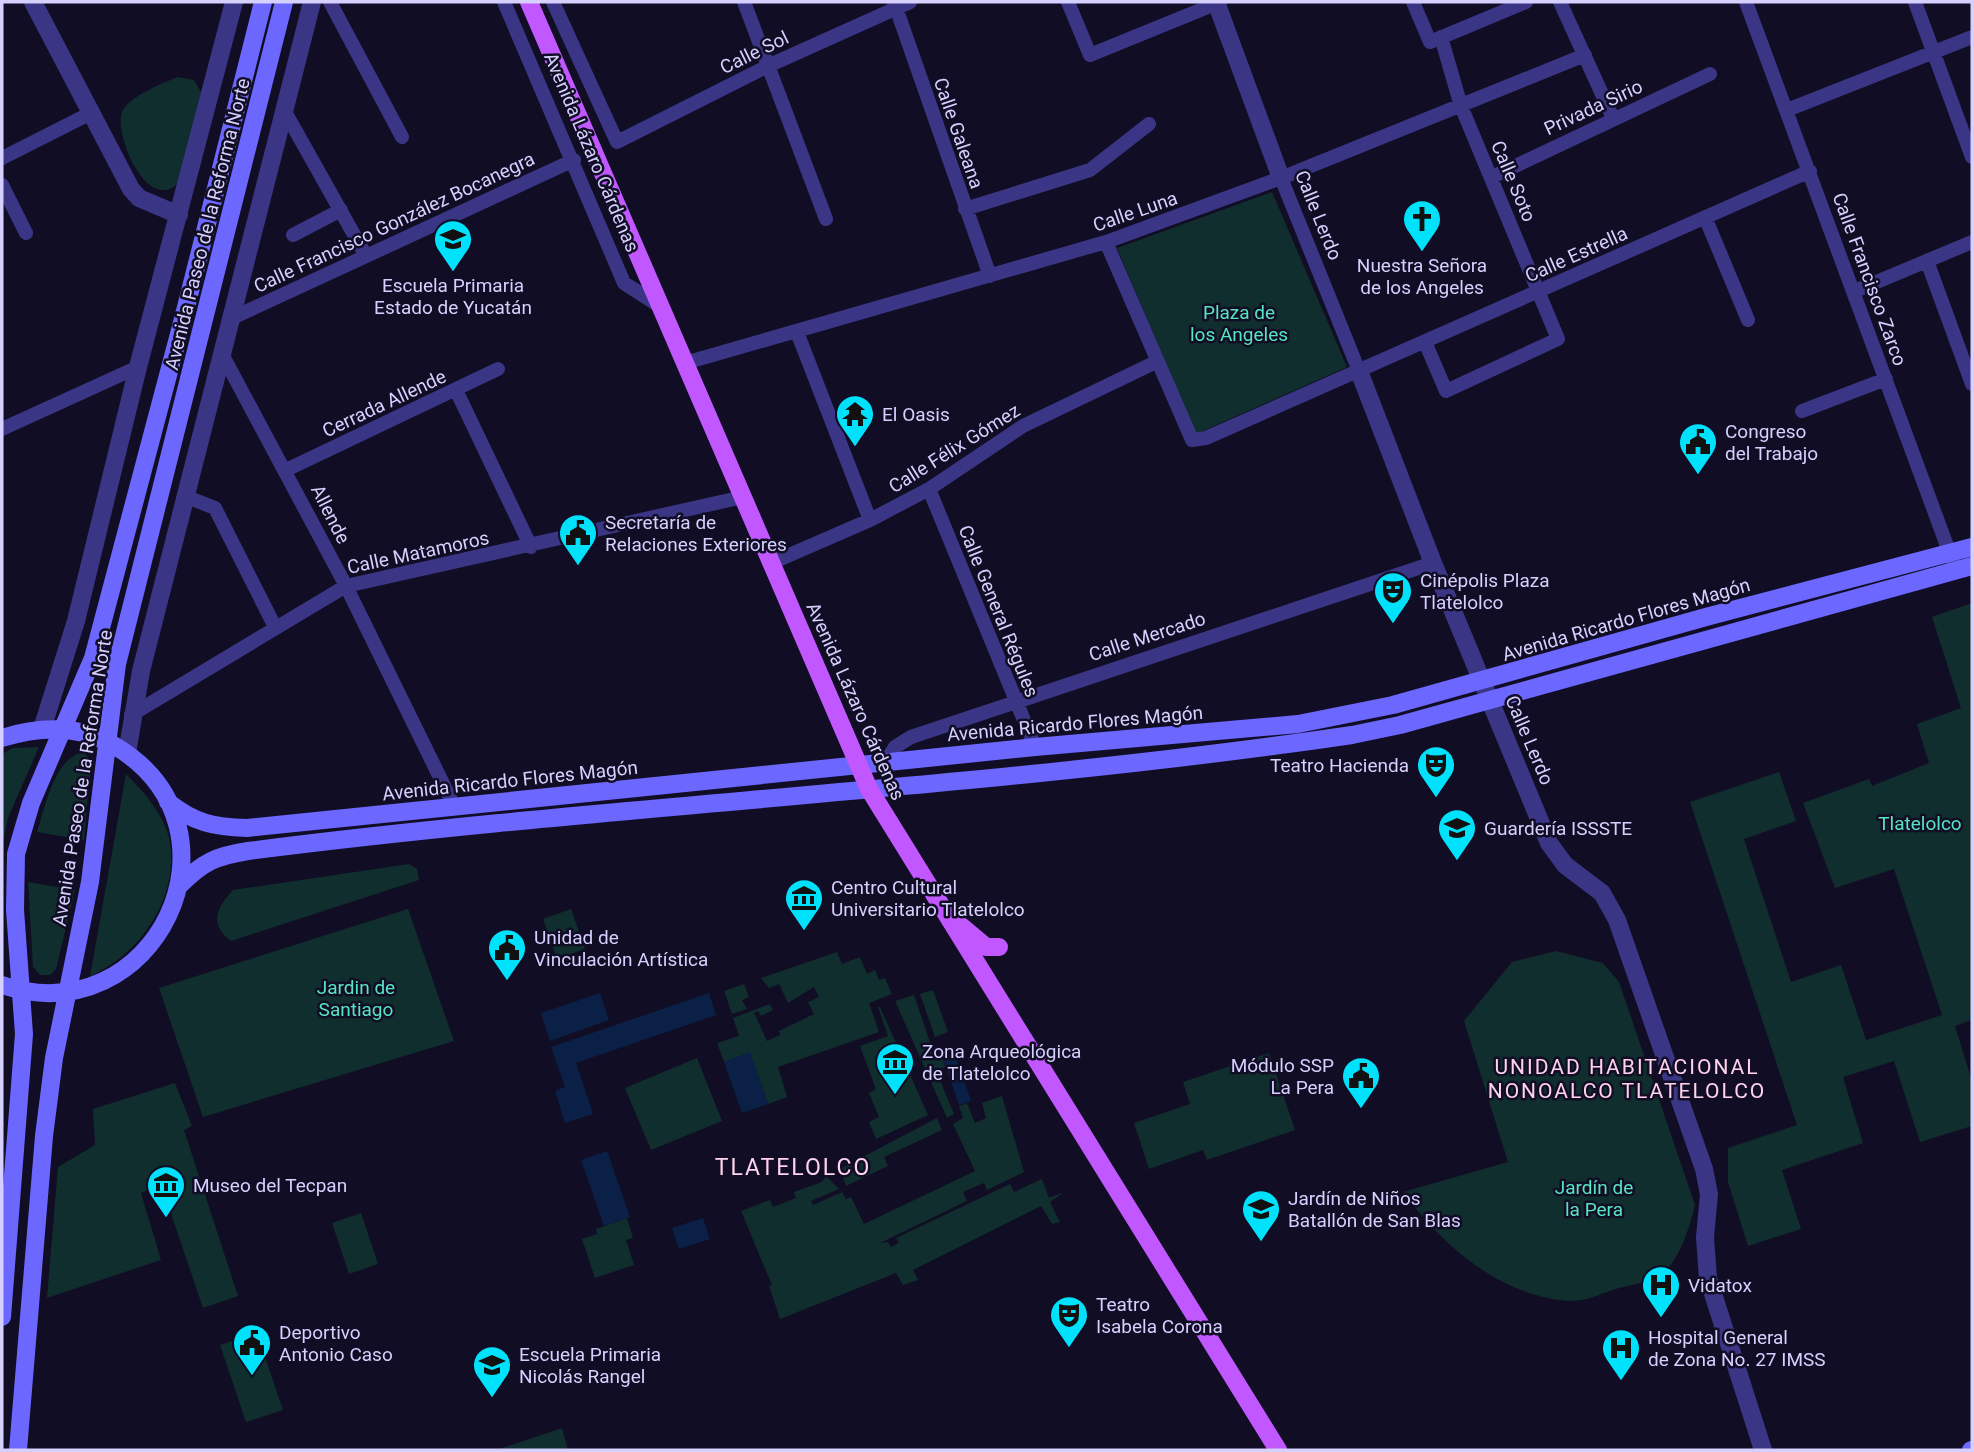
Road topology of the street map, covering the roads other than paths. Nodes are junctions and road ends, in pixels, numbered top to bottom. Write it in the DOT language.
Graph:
graph roads {
  1 [pos="33,2"];
  2 [pos="234,2"];
  3 [pos="262,2"];
  4 [pos="284,2"];
  5 [pos="312,2"];
  6 [pos="330,2"];
  7 [pos="504,2"];
  8 [pos="529,2"];
  9 [pos="553,2"];
  10 [pos="744,2"];
  11 [pos="1068,2"];
  12 [pos="1217,2"];
  13 [pos="1413,2"];
  14 [pos="1526,2"];
  15 [pos="1560,2"];
  16 [pos="1746,2"];
  17 [pos="1915,2"];
  18 [pos="900,4"];
  19 [pos="1972,37"];
  20 [pos="1435,39"];
  21 [pos="1934,52"];
  22 [pos="1585,55"];
  23 [pos="770,65"];
  24 [pos="1710,74"];
  25 [pos="1461,106"];
  26 [pos="284,110"];
  27 [pos="1787,110"];
  28 [pos="93,112"];
  29 [pos="1613,118"];
  30 [pos="1149,124"];
  31 [pos="402,137"];
  32 [pos="1972,157"];
  33 [pos="2,158"];
  34 [pos="574,160"];
  35 [pos="1810,172"];
  36 [pos="1492,177"];
  37 [pos="1281,178"];
  38 [pos="2,185"];
  39 [pos="965,209"];
  40 [pos="341,210"];
  41 [pos="179,215"];
  42 [pos="1705,218"];
  43 [pos="826,219"];
  44 [pos="26,233"];
  45 [pos="293,235"];
  46 [pos="1106,242"];
  47 [pos="1972,242"];
  48 [pos="366,256"];
  49 [pos="1927,261"];
  50 [pos="990,276"];
  51 [pos="1539,291"];
  52 [pos="1855,291"];
  53 [pos="658,305"];
  54 [pos="230,319"];
  55 [pos="1748,320"];
  56 [pos="797,332"];
  57 [pos="1425,342"];
  58 [pos="222,354"];
  59 [pos="1156,362"];
  60 [pos="685,363"];
  61 [pos="138,367"];
  62 [pos="498,369"];
  63 [pos="1359,371"];
  64 [pos="1886,379"];
  65 [pos="1972,383"];
  66 [pos="456,390"];
  67 [pos="1802,411"];
  68 [pos="2,429"];
  69 [pos="286,470"];
  70 [pos="929,489"];
  71 [pos="187,497"];
  72 [pos="743,497"];
  73 [pos="870,520"];
  74 [pos="531,547"];
  75 [pos="1972,547"];
  76 [pos="1950,552"];
  77 [pos="1433,563"];
  78 [pos="771,564"];
  79 [pos="1964,568"];
  80 [pos="346,586"];
  81 [pos="275,626"];
  82 [pos="1482,681"];
  83 [pos="1490,699"];
  84 [pos="1014,700"];
  85 [pos="131,715"];
  86 [pos="42,729"];
  87 [pos="60,729"];
  88 [pos="2,738"];
  89 [pos="107,741"];
  90 [pos="1035,747"];
  91 [pos="127,753"];
  92 [pos="885,763"];
  93 [pos="859,766"];
  94 [pos="869,789"];
  95 [pos="168,802"];
  96 [pos="455,808"];
  97 [pos="180,886"];
  98 [pos="941,909"];
  99 [pos="999,947"];
  100 [pos="2,985"];
  101 [pos="22,992"];
  102 [pos="68,993"];
  103 [pos="2,1317"];
  104 [pos="18,1450"];
  105 [pos="1278,1450"];
  106 [pos="1763,1450"];
  1 -- 28 [label="street"];
  2 -- 41 [label="street, Avenida Paseo de la Reforma Norte"];
  3 -- 87 [label="main road, Avenida Paseo de la Reforma Norte"];
  4 -- 89 [label="main road, Avenida Paseo de la Reforma Norte"];
  5 -- 26 [label="street, Avenida Paseo de la Reforma Norte"];
  6 -- 31 [label="street"];
  7 -- 34 [label="street, Avenida Lázaro Cárdenas"];
  8 -- 53 [label="main road, Avenida Lázaro Cárdenas"];
  9 -- 23 [label="street, Calle Sol"];
  10 -- 23 [label="street"];
  11 -- 12 [label="street"];
  12 -- 37 [label="street, Calle Lerdo"];
  13 -- 20 [label="street, Calle Soto"];
  14 -- 20 [label="street"];
  15 -- 22 [label="street"];
  16 -- 27 [label="street, Calle Francisco Zarco"];
  17 -- 21 [label="street"];
  18 -- 23 [label="street, Calle Sol"];
  18 -- 39 [label="street, Calle Galeana"];
  19 -- 21 [label="street"];
  20 -- 25 [label="street, Calle Soto"];
  21 -- 27 [label="street"];
  21 -- 32 [label="street"];
  22 -- 25 [label="street, Calle Luna"];
  22 -- 29 [label="street"];
  23 -- 43 [label="street"];
  24 -- 29 [label="street, Privada Sirio"];
  25 -- 36 [label="street, Calle Soto"];
  25 -- 37 [label="street, Calle Luna"];
  26 -- 40 [label="street"];
  26 -- 54 [label="street, Avenida Paseo de la Reforma Norte"];
  27 -- 35 [label="street, Calle Francisco Zarco"];
  28 -- 33 [label="street"];
  28 -- 41 [label="street"];
  29 -- 36 [label="street, Privada Sirio"];
  30 -- 39 [label="street"];
  34 -- 48 [label="street, Calle Francisco González Bocanegra"];
  34 -- 53 [label="street, Avenida Lázaro Cárdenas"];
  35 -- 42 [label="street, Calle Estrella"];
  35 -- 52 [label="street, Calle Francisco Zarco"];
  36 -- 51 [label="street, Calle Soto"];
  37 -- 46 [label="street, Calle Luna"];
  37 -- 63 [label="street, Calle Lerdo"];
  38 -- 44 [label="street"];
  39 -- 50 [label="street, Calle Galeana"];
  40 -- 45 [label="street"];
  40 -- 48 [label="street"];
  41 -- 61 [label="street, Avenida Paseo de la Reforma Norte"];
  42 -- 51 [label="street, Calle Estrella"];
  42 -- 55 [label="street"];
  46 -- 50 [label="street, Calle Luna"];
  46 -- 59 [label="street"];
  47 -- 49 [label="street"];
  48 -- 54 [label="street, Calle Francisco González Bocanegra"];
  49 -- 52 [label="street"];
  49 -- 65 [label="street"];
  50 -- 56 [label="street, Calle Luna"];
  51 -- 57 [label="street, Calle Estrella"];
  51 -- 57 [label="street, Calle Soto"];
  52 -- 64 [label="street, Calle Francisco Zarco"];
  53 -- 60 [label="main road, Avenida Lázaro Cárdenas"];
  54 -- 58 [label="street, Avenida Paseo de la Reforma Norte"];
  56 -- 60 [label="street, Calle Luna"];
  56 -- 73 [label="street"];
  57 -- 63 [label="street, Calle Estrella"];
  58 -- 69 [label="street, Allende"];
  58 -- 71 [label="street, Avenida Paseo de la Reforma Norte"];
  59 -- 63 [label="street, Calle Estrella"];
  59 -- 70 [label="street, Calle Félix Gómez"];
  60 -- 72 [label="main road, Avenida Lázaro Cárdenas"];
  61 -- 68 [label="street"];
  61 -- 86 [label="street, Avenida Paseo de la Reforma Norte"];
  62 -- 66 [label="street, Cerrada Allende"];
  63 -- 77 [label="street, Calle Lerdo"];
  64 -- 67 [label="street"];
  64 -- 76 [label="street, Calle Francisco Zarco"];
  66 -- 69 [label="street, Cerrada Allende"];
  66 -- 74 [label="street"];
  69 -- 80 [label="street, Allende"];
  70 -- 73 [label="street, Calle Félix Gómez"];
  70 -- 84 [label="street, Calle General Régules"];
  71 -- 81 [label="street"];
  71 -- 85 [label="street, Avenida Paseo de la Reforma Norte"];
  72 -- 74 [label="street, Calle Matamoros"];
  72 -- 78 [label="main road, Avenida Lázaro Cárdenas"];
  73 -- 78 [label="street, Calle Félix Gómez"];
  74 -- 80 [label="street, Calle Matamoros"];
  75 -- 76 [label="main road, Avenida Ricardo Flores Magón"];
  76 -- 79 [label="street, Calle Francisco Zarco"];
  76 -- 82 [label="main road, Avenida Ricardo Flores Magón"];
  77 -- 82 [label="street, Calle Lerdo"];
  77 -- 84 [label="street, Calle Mercado"];
  78 -- 93 [label="main road, Avenida Lázaro Cárdenas"];
  79 -- 83 [label="main road, Avenida Ricardo Flores Magón"];
  80 -- 81 [label="street, Calle Matamoros"];
  80 -- 96 [label="street, Allende"];
  81 -- 85 [label="street, Calle Matamoros"];
  82 -- 83 [label="street, Calle Lerdo"];
  82 -- 90 [label="main road, Avenida Ricardo Flores Magón"];
  83 -- 94 [label="main road, Avenida Ricardo Flores Magón"];
  83 -- 106 [label="street, Calle Lerdo"];
  84 -- 90 [label="street, Calle General Régules"];
  84 -- 92 [label="street, Calle Mercado"];
  85 -- 91 [label="street, Avenida Paseo de la Reforma Norte"];
  86 -- 87 [label="main road"];
  86 -- 88 [label="main road"];
  87 -- 89 [label="main road"];
  87 -- 101 [label="main road, Avenida Paseo de la Reforma Norte"];
  89 -- 91 [label="main road"];
  89 -- 102 [label="main road, Avenida Paseo de la Reforma Norte"];
  90 -- 92 [label="main road, Avenida Ricardo Flores Magón"];
  91 -- 95 [label="main road"];
  92 -- 93 [label="main road, Avenida Ricardo Flores Magón"];
  93 -- 94 [label="main road, Avenida Lázaro Cárdenas"];
  93 -- 96 [label="main road, Avenida Ricardo Flores Magón"];
  94 -- 97 [label="main road, Avenida Ricardo Flores Magón"];
  94 -- 98 [label="main road, Avenida Lázaro Cárdenas"];
  95 -- 96 [label="main road, Avenida Ricardo Flores Magón"];
  95 -- 97 [label="main road"];
  97 -- 102 [label="main road"];
  98 -- 99 [label="main road"];
  98 -- 105 [label="main road, Avenida Lázaro Cárdenas"];
  100 -- 101 [label="main road"];
  101 -- 102 [label="main road"];
  101 -- 103 [label="main road, Avenida Paseo de la Reforma Norte"];
  102 -- 104 [label="main road, Avenida Paseo de la Reforma Norte"];
}
